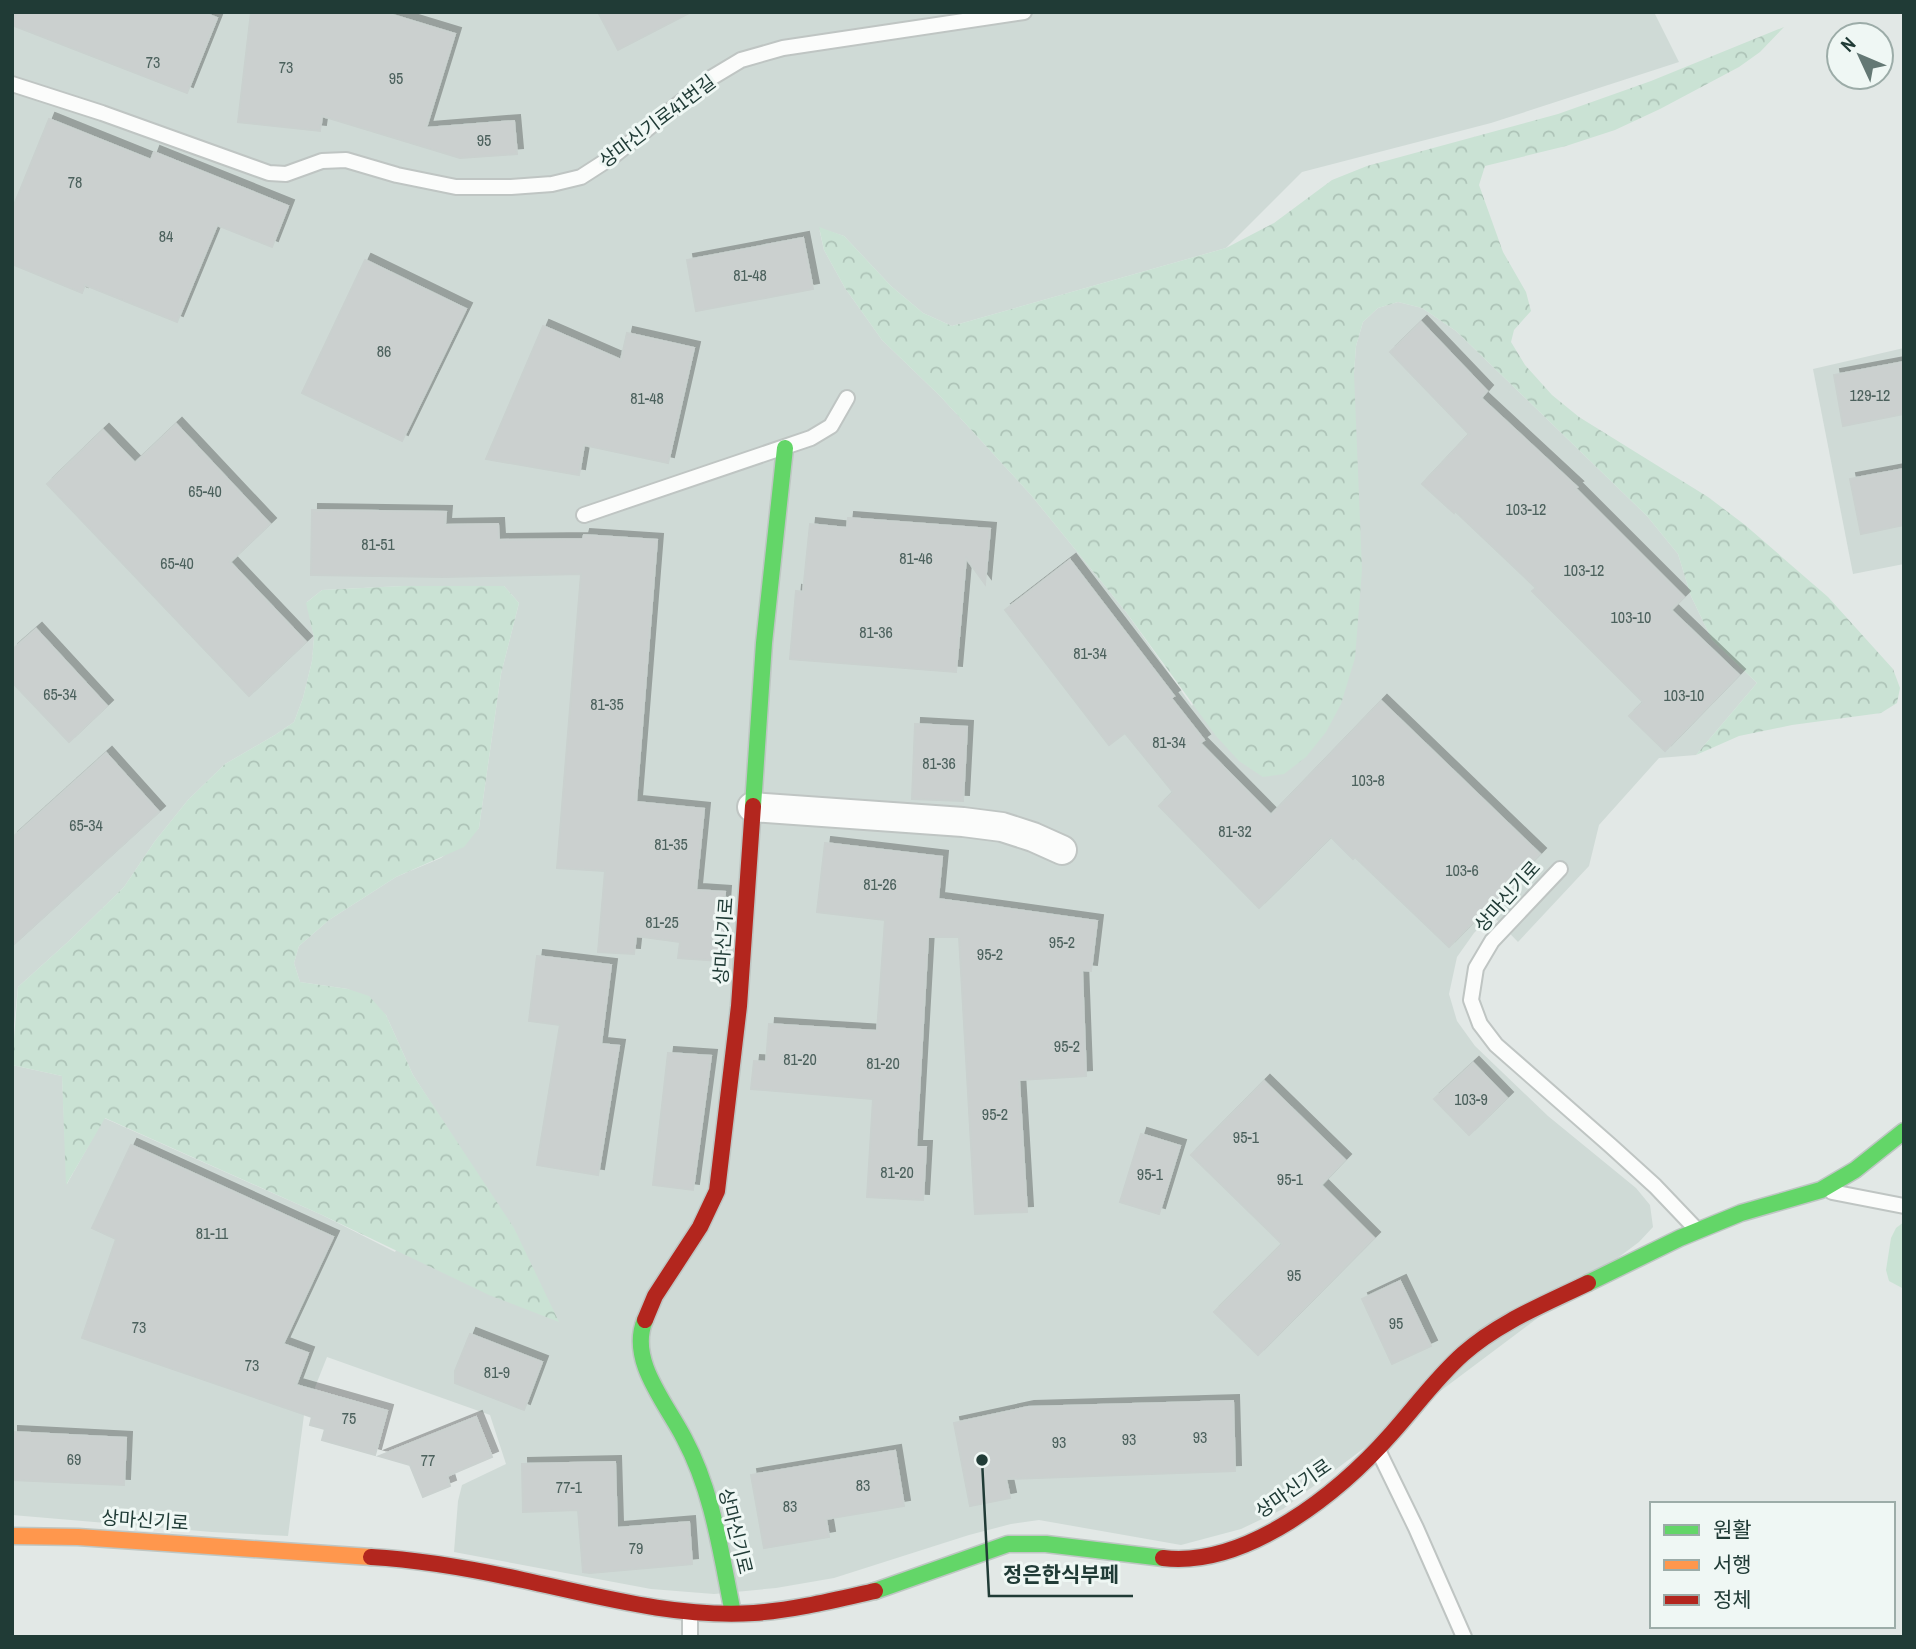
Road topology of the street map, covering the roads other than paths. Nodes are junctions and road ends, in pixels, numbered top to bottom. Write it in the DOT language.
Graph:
graph roads {
  1 [pos="1024,12"];
  2 [pos="12,84"];
  3 [pos="847,398"];
  4 [pos="785,447"];
  5 [pos="584,515"];
  6 [pos="752,807"];
  7 [pos="1062,850"];
  8 [pos="1560,869"];
  9 [pos="1904,1132"];
  10 [pos="1821,1190"];
  11 [pos="1904,1206"];
  12 [pos="1698,1231"];
  13 [pos="1377,1448"];
  14 [pos="12,1536"];
  15 [pos="690,1611"];
  16 [pos="733,1613"];
  17 [pos="690,1637"];
  18 [pos="1464,1637"];
  1 -- 2 [label="lane, 상마신기로41번길"];
  3 -- 4 [label="lane"];
  4 -- 5 [label="lane"];
  4 -- 6 [label="street, 상마신기로"];
  6 -- 7 [label="street"];
  6 -- 16 [label="street, 상마신기로"];
  8 -- 12 [label="lane, 상마신기로"];
  9 -- 10 [label="street, 상마신기로"];
  10 -- 11 [label="lane, 상마신기로"];
  10 -- 12 [label="street, 상마신기로"];
  12 -- 13 [label="street, 상마신기로"];
  13 -- 16 [label="street, 상마신기로"];
  13 -- 18 [label="lane"];
  14 -- 15 [label="street, 상마신기로"];
  15 -- 16 [label="street, 상마신기로"];
  15 -- 17 [label="lane"];
}
